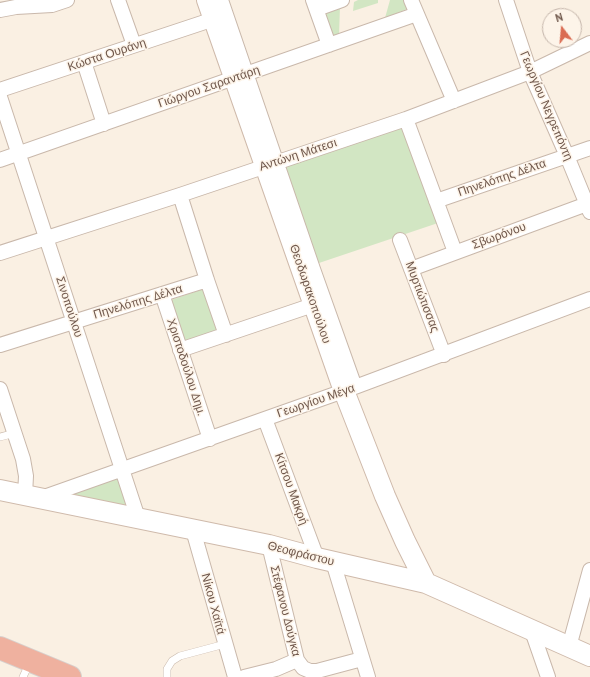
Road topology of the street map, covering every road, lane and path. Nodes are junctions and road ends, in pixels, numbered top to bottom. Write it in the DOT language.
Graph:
graph roads {
  1 [pos="67,0"];
  2 [pos="118,0"];
  3 [pos="207,0"];
  4 [pos="221,0"];
  5 [pos="342,0"];
  6 [pos="412,0"];
  7 [pos="506,0"];
  8 [pos="315,5"];
  9 [pos="0,10"];
  10 [pos="417,14"];
  11 [pos="214,19"];
  12 [pos="590,43"];
  13 [pos="329,45"];
  14 [pos="134,46"];
  15 [pos="84,62"];
  16 [pos="530,72"];
  17 [pos="240,76"];
  18 [pos="0,90"];
  19 [pos="0,97"];
  20 [pos="454,101"];
  21 [pos="406,119"];
  22 [pos="104,124"];
  23 [pos="590,148"];
  24 [pos="18,154"];
  25 [pos="567,156"];
  26 [pos="0,160"];
  27 [pos="270,164"];
  28 [pos="180,195"];
  29 [pos="436,201"];
  30 [pos="588,208"];
  31 [pos="46,238"];
  32 [pos="400,240"];
  33 [pos="455,252"];
  34 [pos="0,253"];
  35 [pos="411,269"];
  36 [pos="206,280"];
  37 [pos="162,294"];
  38 [pos="590,299"];
  39 [pos="313,305"];
  40 [pos="74,322"];
  41 [pos="226,335"];
  42 [pos="0,345"];
  43 [pos="180,350"];
  44 [pos="444,354"];
  45 [pos="349,389"];
  46 [pos="0,390"];
  47 [pos="265,419"];
  48 [pos="15,433"];
  49 [pos="0,438"];
  50 [pos="210,439"];
  51 [pos="122,469"];
  52 [pos="1,489"];
  53 [pos="32,497"];
  54 [pos="138,518"];
  55 [pos="193,530"];
  56 [pos="269,545"];
  57 [pos="325,560"];
  58 [pos="590,570"];
  59 [pos="426,583"];
  60 [pos="532,631"];
  61 [pos="225,644"];
  62 [pos="569,647"];
  63 [pos="0,648"];
  64 [pos="590,656"];
  65 [pos="362,659"];
  66 [pos="297,660"];
  67 [pos="27,669"];
  68 [pos="70,677"];
  69 [pos="167,677"];
  70 [pos="235,677"];
  71 [pos="244,677"];
  72 [pos="368,677"];
  73 [pos="548,677"];
  1 -- 9 [label="street"];
  2 -- 14 [label="street"];
  3 -- 11 [label="street, Θεοδωρακοπούλου"];
  4 -- 17 [label="street"];
  5 -- 8 [label="street"];
  6 -- 10 [label="street"];
  7 -- 16 [label="street, Γεωργίου Νεγρεπόντη"];
  8 -- 13 [label="street"];
  10 -- 13 [label="street, Γιώργου Σαραντάρη"];
  10 -- 20 [label="street"];
  11 -- 14 [label="street, Κώστα Ουράνη"];
  11 -- 17 [label="street, Θεοδωρακοπούλου"];
  12 -- 16 [label="street, Αντώνη Μάτεσι"];
  13 -- 17 [label="street, Γιώργου Σαραντάρη"];
  14 -- 15 [label="street, Κώστα Ουράνη"];
  15 -- 18 [label="street, Κώστα Ουράνη"];
  15 -- 22 [label="street"];
  16 -- 20 [label="street, Αντώνη Μάτεσι"];
  16 -- 25 [label="street, Γεωργίου Νεγρεπόντη"];
  17 -- 22 [label="street, Γιώργου Σαραντάρη"];
  17 -- 27 [label="street, Θεοδωρακοπούλου"];
  19 -- 24 [label="street, Σινοπούλου"];
  20 -- 21 [label="street, Αντώνη Μάτεσι"];
  21 -- 27 [label="street, Αντώνη Μάτεσι"];
  21 -- 29 [label="street"];
  22 -- 24 [label="street, Γιώργου Σαραντάρη"];
  23 -- 25 [label="street, Πηνελόπης Δέλτα"];
  24 -- 26 [label="street, Γιώργου Σαραντάρη"];
  24 -- 31 [label="street, Σινοπούλου"];
  25 -- 29 [label="street, Πηνελόπης Δέλτα"];
  25 -- 30 [label="street, Γεωργίου Νεγρεπόντη"];
  27 -- 28 [label="street, Αντώνη Μάτεσι"];
  27 -- 39 [label="street, Θεοδωρακοπούλου"];
  27 -- 45 [label="street"];
  28 -- 31 [label="street, Αντώνη Μάτεσι"];
  28 -- 36 [label="street"];
  29 -- 33 [label="street"];
  30 -- 33 [label="street, Σβωρόνου"];
  31 -- 34 [label="street, Αντώνη Μάτεσι"];
  31 -- 40 [label="street, Σινοπούλου"];
  32 -- 35 [label="street, Μυρτιώτισσας"];
  33 -- 35 [label="street, Σβωρόνου"];
  35 -- 44 [label="street, Μυρτιώτισσας"];
  36 -- 37 [label="street, Πηνελόπης Δέλτα"];
  36 -- 41 [label="street"];
  37 -- 40 [label="street, Πηνελόπης Δέλτα"];
  37 -- 43 [label="street, Χριστοδούλου Δημ."];
  38 -- 44 [label="street, Γεωργίου Μέγα"];
  39 -- 41 [label="street"];
  39 -- 45 [label="street, Θεοδωρακοπούλου"];
  40 -- 42 [label="street, Πηνελόπης Δέλτα"];
  40 -- 51 [label="street, Σινοπούλου"];
  41 -- 43 [label="street"];
  43 -- 50 [label="street, Χριστοδούλου Δημ."];
  44 -- 45 [label="street, Γεωργίου Μέγα"];
  45 -- 47 [label="street, Γεωργίου Μέγα"];
  45 -- 59 [label="street, Θεοδωρακοπούλου"];
  46 -- 48 [label="street"];
  47 -- 50 [label="street, Γεωργίου Μέγα"];
  47 -- 57 [label="street, Κίτσου Μακρή"];
  48 -- 49 [label="lane"];
  48 -- 53 [label="street"];
  50 -- 51 [label="street, Γεωργίου Μέγα"];
  51 -- 53 [label="street, Γεωργίου Μέγα"];
  51 -- 54 [label="street, Σινοπούλου"];
  52 -- 53 [label="street, Θεοφράστου"];
  53 -- 54 [label="street, Θεοφράστου"];
  54 -- 55 [label="street, Θεοφράστου"];
  55 -- 56 [label="street, Θεοφράστου"];
  55 -- 61 [label="street, Νίκου Χαϊτά"];
  56 -- 57 [label="street, Θεοφράστου"];
  56 -- 66 [label="street, Στέφανου Δούγκα"];
  57 -- 59 [label="street, Θεοφράστου"];
  57 -- 65 [label="street, Κίτσου Μακρή"];
  58 -- 62 [label="street"];
  59 -- 60 [label="street, Θεοφράστου"];
  60 -- 62 [label="street, Θεοφράστου"];
  60 -- 73 [label="street"];
  61 -- 69 [label="lane"];
  61 -- 70 [label="street, Νίκου Χαϊτά"];
  62 -- 64 [label="street, Θεοφράστου"];
  63 -- 67 [label="highway"];
  65 -- 66 [label="street, Στέφανου Δούγκα"];
  65 -- 72 [label="street, Κίτσου Μακρή"];
  66 -- 71 [label="street"];
  67 -- 68 [label="highway"];
}
